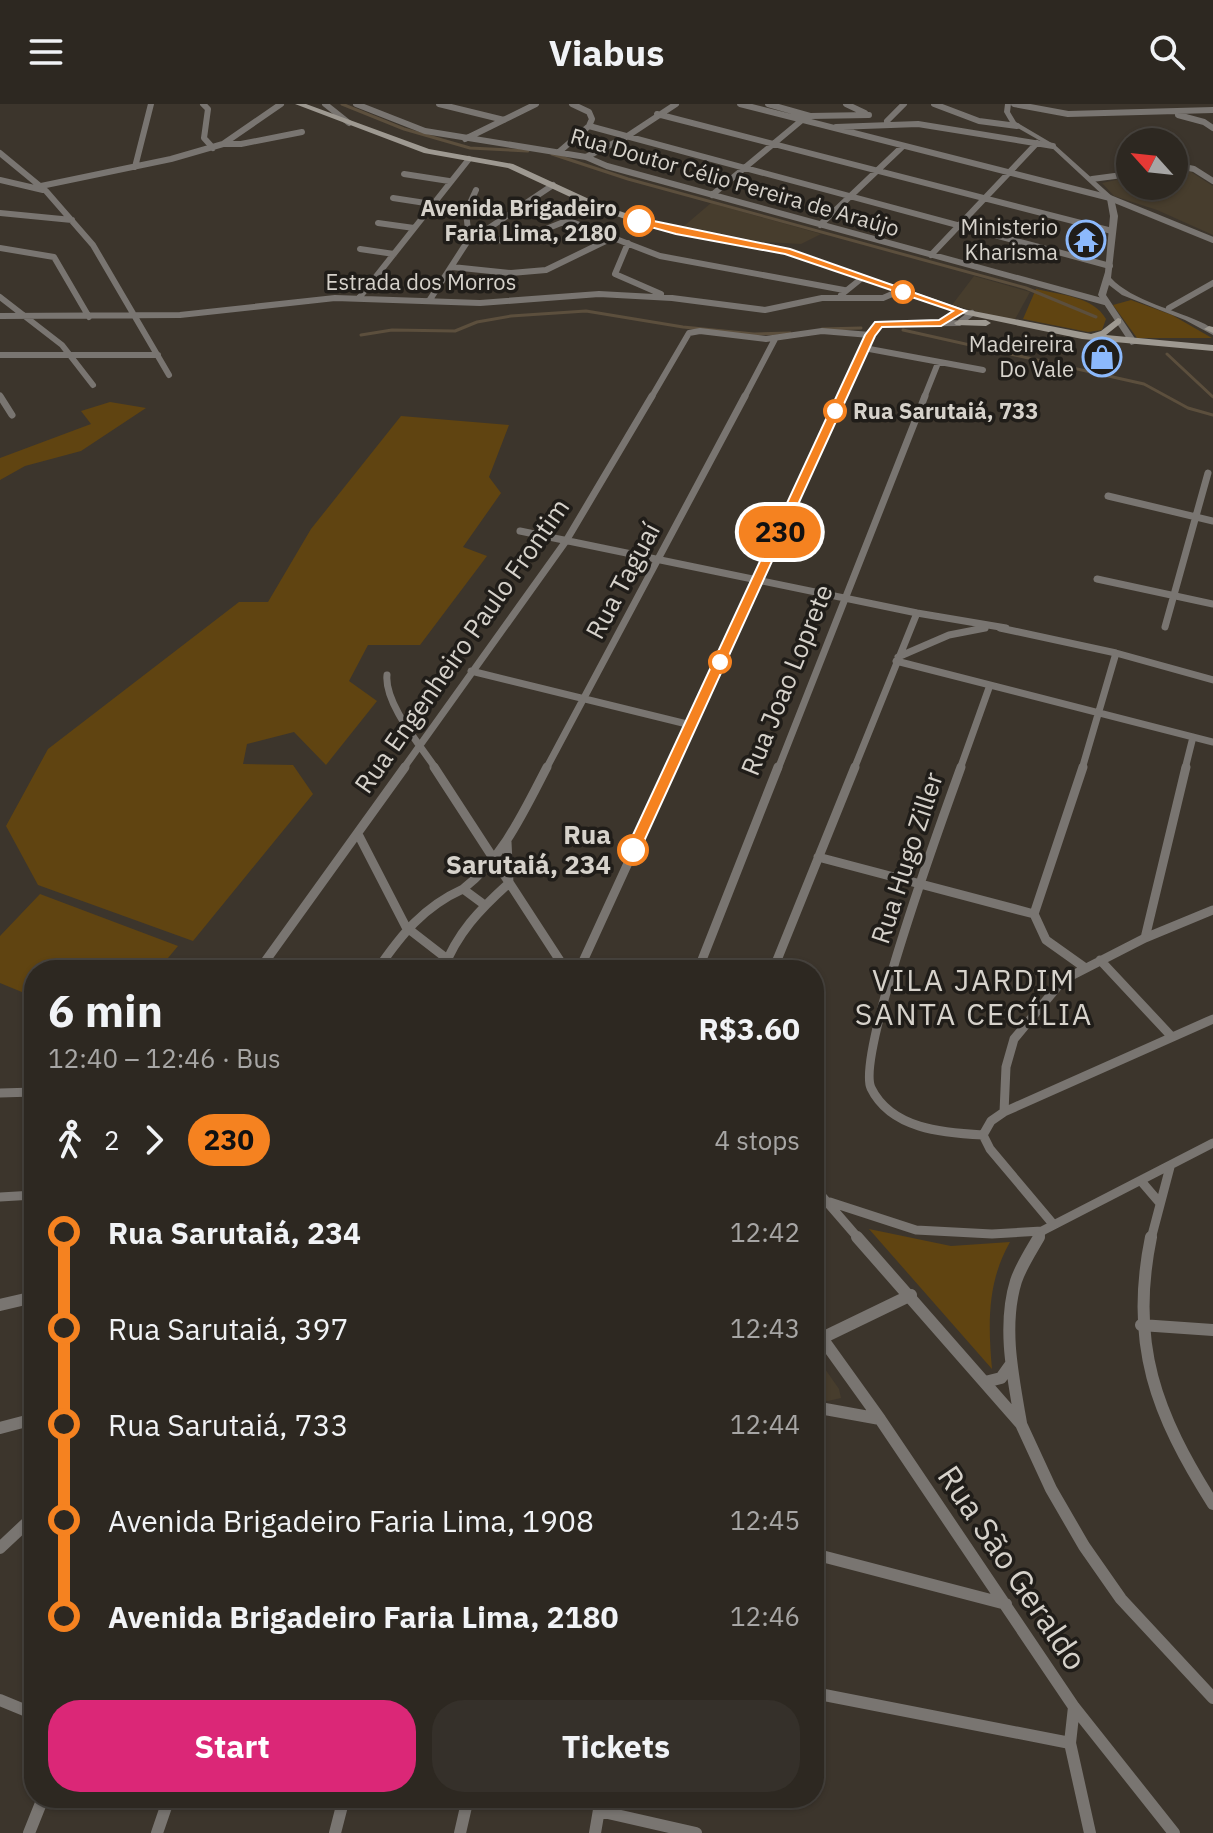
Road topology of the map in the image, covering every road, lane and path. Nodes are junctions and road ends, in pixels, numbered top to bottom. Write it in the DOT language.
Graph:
graph roads {
  1 [pos="151,104"];
  2 [pos="203,104"];
  3 [pos="281,104"];
  4 [pos="299,104"];
  5 [pos="325,104"];
  6 [pos="356,104"];
  7 [pos="439,104"];
  8 [pos="536,104"];
  9 [pos="572,104"];
  10 [pos="676,104"];
  11 [pos="740,104"];
  12 [pos="768,104"];
  13 [pos="846,104"];
  14 [pos="904,104"];
  15 [pos="934,104"];
  16 [pos="1011,104"];
  17 [pos="1097,104"];
  18 [pos="1213,110"];
  19 [pos="1201,111"];
  20 [pos="1167,112"];
  21 [pos="657,114"];
  22 [pos="1093,114"];
  23 [pos="869,115"];
  24 [pos="504,120"];
  25 [pos="802,120"];
  26 [pos="878,121"];
  27 [pos="887,121"];
  28 [pos="1204,122"];
  29 [pos="349,123"];
  30 [pos="589,126"];
  31 [pos="1017,126"];
  32 [pos="833,128"];
  33 [pos="1213,128"];
  34 [pos="302,132"];
  35 [pos="626,137"];
  36 [pos="465,139"];
  37 [pos="1037,143"];
  38 [pos="223,144"];
  39 [pos="773,145"];
  40 [pos="903,146"];
  41 [pos="1053,146"];
  42 [pos="213,148"];
  43 [pos="560,151"];
  44 [pos="0,153"];
  45 [pos="586,157"];
  46 [pos="469,159"];
  47 [pos="135,167"];
  48 [pos="1188,167"];
  49 [pos="742,169"];
  50 [pos="876,172"];
  51 [pos="1010,172"];
  52 [pos="404,174"];
  53 [pos="1116,176"];
  54 [pos="1092,179"];
  55 [pos="0,180"];
  56 [pos="449,181"];
  57 [pos="1213,181"];
  58 [pos="553,185"];
  59 [pos="43,189"];
  60 [pos="476,190"];
  61 [pos="712,195"];
  62 [pos="393,198"];
  63 [pos="849,198"];
  64 [pos="1110,198"];
  65 [pos="985,199"];
  66 [pos="432,204"];
  67 [pos="0,213"];
  68 [pos="72,220"];
  69 [pos="378,223"];
  70 [pos="820,225"];
  71 [pos="959,227"];
  72 [pos="414,228"];
  73 [pos="1112,231"];
  74 [pos="614,237"];
  75 [pos="470,238"];
  76 [pos="1213,240"];
  77 [pos="628,243"];
  78 [pos="0,248"];
  79 [pos="360,249"];
  80 [pos="394,254"];
  81 [pos="931,255"];
  82 [pos="1110,266"];
  83 [pos="452,267"];
  84 [pos="615,274"];
  85 [pos="862,278"];
  86 [pos="1108,279"];
  87 [pos="1213,283"];
  88 [pos="844,290"];
  89 [pos="899,291"];
  90 [pos="609,294"];
  91 [pos="1132,296"];
  92 [pos="0,297"];
  93 [pos="915,297"];
  94 [pos="359,298"];
  95 [pos="672,298"];
  96 [pos="840,298"];
  97 [pos="883,298"];
  98 [pos="429,301"];
  99 [pos="1105,303"];
  100 [pos="1169,308"];
  101 [pos="966,312"];
  102 [pos="0,316"];
  103 [pos="26,316"];
  104 [pos="89,317"];
  105 [pos="137,317"];
  106 [pos="1118,321"];
  107 [pos="1006,322"];
  108 [pos="941,323"];
  109 [pos="959,323"];
  110 [pos="1212,331"];
  111 [pos="870,335"];
  112 [pos="1082,336"];
  113 [pos="775,339"];
  114 [pos="1134,343"];
  115 [pos="1213,345"];
  116 [pos="864,348"];
  117 [pos="0,355"];
  118 [pos="71,355"];
  119 [pos="158,355"];
  120 [pos="938,363"];
  121 [pos="983,370"];
  122 [pos="169,375"];
  123 [pos="93,385"];
  124 [pos="0,396"];
  125 [pos="12,415"];
  126 [pos="1208,473"];
  127 [pos="1108,496"];
  128 [pos="1196,518"];
  129 [pos="1213,521"];
  130 [pos="520,531"];
  131 [pos="566,541"];
  132 [pos="659,561"];
  133 [pos="1097,579"];
  134 [pos="758,580"];
  135 [pos="1174,595"];
  136 [pos="843,597"];
  137 [pos="1213,604"];
  138 [pos="917,613"];
  139 [pos="1165,627"];
  140 [pos="1006,628"];
  141 [pos="1116,653"];
  142 [pos="897,659"];
  143 [pos="471,671"];
  144 [pos="387,675"];
  145 [pos="1213,680"];
  146 [pos="990,685"];
  147 [pos="585,698"];
  148 [pos="1101,712"];
  149 [pos="691,725"];
  150 [pos="1193,737"];
  151 [pos="1213,742"];
  152 [pos="422,746"];
  153 [pos="358,834"];
  154 [pos="507,842"];
  155 [pos="493,857"];
  156 [pos="818,857"];
  157 [pos="509,883"];
  158 [pos="922,884"];
  159 [pos="463,889"];
  160 [pos="482,903"];
  161 [pos="1213,910"];
  162 [pos="1034,914"];
  163 [pos="406,927"];
  164 [pos="1145,938"];
  165 [pos="446,958"];
  166 [pos="266,960"];
  167 [pos="384,960"];
  168 [pos="559,960"];
  169 [pos="584,960"];
  170 [pos="702,960"];
  171 [pos="777,960"];
  172 [pos="1100,960"];
  173 [pos="1084,967"];
  174 [pos="1213,1019"];
  175 [pos="1172,1037"];
  176 [pos="24,1092"];
  177 [pos="0,1093"];
  178 [pos="1004,1112"];
  179 [pos="983,1135"];
  180 [pos="1213,1143"];
  181 [pos="1170,1167"];
  182 [pos="1141,1181"];
  183 [pos="24,1196"];
  184 [pos="0,1197"];
  185 [pos="824,1197"];
  186 [pos="829,1202"];
  187 [pos="1159,1202"];
  188 [pos="874,1217"];
  189 [pos="845,1219"];
  190 [pos="1053,1224"];
  191 [pos="1042,1231"];
  192 [pos="911,1295"];
  193 [pos="24,1299"];
  194 [pos="0,1305"];
  195 [pos="1141,1325"];
  196 [pos="1213,1330"];
  197 [pos="824,1337"];
  198 [pos="824,1341"];
  199 [pos="1011,1364"];
  200 [pos="985,1382"];
  201 [pos="824,1409"];
  202 [pos="880,1419"];
  203 [pos="24,1422"];
  204 [pos="1021,1424"];
  205 [pos="0,1428"];
  206 [pos="1213,1504"];
  207 [pos="24,1525"];
  208 [pos="0,1548"];
  209 [pos="824,1557"];
  210 [pos="1006,1604"];
  211 [pos="824,1695"];
  212 [pos="1213,1698"];
  213 [pos="0,1700"];
  214 [pos="1074,1707"];
  215 [pos="24,1710"];
  216 [pos="1070,1743"];
  217 [pos="39,1808"];
  218 [pos="166,1808"];
  219 [pos="341,1808"];
  220 [pos="466,1808"];
  221 [pos="599,1808"];
  222 [pos="610,1808"];
  223 [pos="29,1833"];
  224 [pos="157,1833"];
  225 [pos="335,1833"];
  226 [pos="460,1833"];
  227 [pos="595,1833"];
  228 [pos="696,1833"];
  229 [pos="1090,1833"];
  230 [pos="1174,1833"];
  1 -- 47 [label="street"];
  2 -- 42 [label="street"];
  3 -- 38 [label="street"];
  4 -- 29 [label="main road"];
  5 -- 29 [label="street"];
  6 -- 36 [label="street, Rua Doutor Célio Pereira de Araújo"];
  7 -- 24 [label="street"];
  8 -- 24 [label="street"];
  9 -- 30 [label="street"];
  10 -- 21 [label="street"];
  11 -- 25 [label="street"];
  12 -- 23 [label="street"];
  13 -- 23 [label="street"];
  14 -- 27 [label="street"];
  15 -- 31 [label="street"];
  16 -- 22 [label="street"];
  16 -- 31 [label="street"];
  17 -- 22 [label="street"];
  18 -- 19 [label="street"];
  19 -- 20 [label="street"];
  19 -- 28 [label="street"];
  20 -- 22 [label="street"];
  20 -- 28 [label="street"];
  21 -- 35 [label="street"];
  21 -- 39 [label="street"];
  23 -- 26 [label="street"];
  24 -- 36 [label="street"];
  25 -- 32 [label="street"];
  25 -- 39 [label="street"];
  26 -- 27 [label="street"];
  26 -- 32 [label="street"];
  27 -- 37 [label="street"];
  28 -- 33 [label="street"];
  29 -- 46 [label="main road"];
  30 -- 35 [label="street"];
  30 -- 43 [label="street"];
  31 -- 41 [label="street"];
  32 -- 40 [label="street"];
  34 -- 38 [label="street"];
  35 -- 45 [label="street"];
  35 -- 49 [label="street"];
  36 -- 43 [label="street, Rua Doutor Célio Pereira de Araújo"];
  37 -- 41 [label="street"];
  37 -- 51 [label="street"];
  38 -- 42 [label="street"];
  39 -- 49 [label="street"];
  39 -- 50 [label="street"];
  40 -- 50 [label="street"];
  40 -- 51 [label="street"];
  41 -- 54 [label="street"];
  42 -- 47 [label="street"];
  43 -- 45 [label="street, Rua Doutor Célio Pereira de Araújo"];
  44 -- 59 [label="street"];
  45 -- 61 [label="street, Rua Doutor Célio Pereira de Araújo"];
  46 -- 56 [label="street"];
  46 -- 58 [label="main road"];
  47 -- 59 [label="street"];
  48 -- 57 [label="street"];
  49 -- 61 [label="street"];
  49 -- 63 [label="street"];
  50 -- 63 [label="street"];
  50 -- 65 [label="street"];
  51 -- 64 [label="street"];
  51 -- 65 [label="street"];
  52 -- 56 [label="street"];
  53 -- 54 [label="street"];
  54 -- 64 [label="street"];
  55 -- 59 [label="street"];
  56 -- 66 [label="street"];
  58 -- 75 [label="street"];
  58 -- 85 [label="main road"];
  59 -- 68 [label="street"];
  60 -- 75 [label="street"];
  61 -- 70 [label="street, Rua Doutor Célio Pereira de Araújo"];
  62 -- 66 [label="street"];
  63 -- 70 [label="street"];
  63 -- 71 [label="street"];
  64 -- 73 [label="street"];
  64 -- 76 [label="street"];
  65 -- 71 [label="street"];
  65 -- 73 [label="street"];
  66 -- 72 [label="street"];
  67 -- 68 [label="street"];
  68 -- 105 [label="street"];
  69 -- 72 [label="street"];
  70 -- 81 [label="street, Rua Doutor Célio Pereira de Araújo"];
  71 -- 81 [label="street"];
  71 -- 82 [label="street"];
  72 -- 80 [label="street"];
  73 -- 82 [label="street"];
  74 -- 75 [label="street"];
  74 -- 77 [label="street"];
  74 -- 83 [label="street"];
  75 -- 83 [label="street"];
  77 -- 84 [label="street"];
  77 -- 88 [label="street"];
  78 -- 104 [label="street"];
  79 -- 80 [label="street"];
  80 -- 94 [label="street"];
  81 -- 99 [label="street, Rua Doutor Célio Pereira de Araújo"];
  82 -- 86 [label="street"];
  83 -- 98 [label="street"];
  84 -- 90 [label="street"];
  84 -- 95 [label="street"];
  85 -- 88 [label="street"];
  85 -- 89 [label="main road"];
  86 -- 91 [label="street"];
  86 -- 99 [label="street"];
  87 -- 100 [label="street"];
  88 -- 96 [label="street"];
  89 -- 93 [label="main road"];
  89 -- 97 [label="street, Estrada dos Morros"];
  90 -- 95 [label="street, Estrada dos Morros"];
  90 -- 98 [label="street, Estrada dos Morros"];
  91 -- 99 [label="street"];
  91 -- 100 [label="street"];
  92 -- 103 [label="street"];
  93 -- 97 [label="main road"];
  93 -- 101 [label="main road"];
  94 -- 98 [label="street, Estrada dos Morros"];
  94 -- 105 [label="street, Estrada dos Morros"];
  95 -- 96 [label="street, Estrada dos Morros"];
  96 -- 97 [label="street, Estrada dos Morros"];
  99 -- 106 [label="street"];
  100 -- 110 [label="street"];
  101 -- 107 [label="main road"];
  101 -- 108 [label="street"];
  101 -- 109 [label="street"];
  102 -- 103 [label="street, Estrada dos Morros"];
  103 -- 104 [label="street, Estrada dos Morros"];
  103 -- 118 [label="street"];
  104 -- 105 [label="street, Estrada dos Morros"];
  105 -- 119 [label="street"];
  106 -- 112 [label="main road"];
  106 -- 114 [label="street"];
  107 -- 109 [label="main road"];
  107 -- 112 [label="main road"];
  108 -- 109 [label="street"];
  108 -- 111 [label="street"];
  111 -- 113 [label="street"];
  111 -- 116 [label="street"];
  112 -- 114 [label="main road"];
  113 -- 131 [label="street, Rua Engenheiro Paulo Frontim"];
  113 -- 132 [label="street, Rua Taguaí"];
  114 -- 115 [label="main road"];
  116 -- 120 [label="street"];
  116 -- 134 [label="street"];
  117 -- 118 [label="street"];
  118 -- 119 [label="street"];
  118 -- 123 [label="street"];
  119 -- 122 [label="street"];
  120 -- 121 [label="street"];
  120 -- 136 [label="street, Rua Joao Loprete"];
  124 -- 125 [label="street"];
  126 -- 128 [label="street"];
  127 -- 128 [label="street"];
  128 -- 129 [label="street"];
  128 -- 135 [label="street"];
  130 -- 131 [label="street"];
  131 -- 132 [label="street"];
  131 -- 143 [label="street, Rua Engenheiro Paulo Frontim"];
  132 -- 134 [label="street"];
  132 -- 147 [label="street, Rua Taguaí"];
  133 -- 135 [label="street"];
  134 -- 136 [label="street"];
  134 -- 149 [label="street"];
  135 -- 137 [label="street"];
  135 -- 139 [label="street"];
  136 -- 138 [label="street"];
  136 -- 170 [label="street, Rua Joao Loprete"];
  138 -- 140 [label="street"];
  138 -- 142 [label="street"];
  140 -- 141 [label="street"];
  140 -- 142 [label="street"];
  141 -- 145 [label="street"];
  141 -- 148 [label="street"];
  142 -- 146 [label="street"];
  142 -- 156 [label="street"];
  143 -- 147 [label="street"];
  143 -- 152 [label="street, Rua Engenheiro Paulo Frontim"];
  144 -- 152 [label="street"];
  146 -- 148 [label="street"];
  146 -- 158 [label="street, Rua Hugo Ziller"];
  147 -- 149 [label="street"];
  147 -- 154 [label="street, Rua Taguaí"];
  148 -- 150 [label="street"];
  148 -- 162 [label="street"];
  149 -- 169 [label="street"];
  150 -- 151 [label="street"];
  150 -- 164 [label="street"];
  152 -- 153 [label="street, Rua Engenheiro Paulo Frontim"];
  152 -- 155 [label="street"];
  153 -- 163 [label="street"];
  153 -- 166 [label="street, Rua Engenheiro Paulo Frontim"];
  154 -- 155 [label="street, Rua Taguaí"];
  154 -- 157 [label="street"];
  155 -- 157 [label="street"];
  155 -- 159 [label="street"];
  156 -- 158 [label="street"];
  156 -- 171 [label="street"];
  157 -- 160 [label="street"];
  157 -- 168 [label="street"];
  158 -- 162 [label="street"];
  158 -- 179 [label="street, Rua Hugo Ziller"];
  159 -- 160 [label="street"];
  159 -- 163 [label="street"];
  160 -- 165 [label="street"];
  161 -- 164 [label="street"];
  162 -- 173 [label="street"];
  163 -- 165 [label="street"];
  163 -- 167 [label="street"];
  164 -- 172 [label="street"];
  172 -- 173 [label="street"];
  172 -- 175 [label="street"];
  173 -- 178 [label="street"];
  174 -- 175 [label="street"];
  175 -- 178 [label="street"];
  176 -- 177 [label="street"];
  178 -- 179 [label="street"];
  179 -- 190 [label="street"];
  180 -- 181 [label="street"];
  181 -- 182 [label="street"];
  181 -- 187 [label="street"];
  182 -- 187 [label="street"];
  182 -- 190 [label="street"];
  183 -- 184 [label="street"];
  185 -- 186 [label="street"];
  186 -- 188 [label="street"];
  186 -- 189 [label="street"];
  187 -- 195 [label="street"];
  188 -- 189 [label="street"];
  188 -- 191 [label="street"];
  189 -- 192 [label="street"];
  190 -- 191 [label="street"];
  191 -- 199 [label="street"];
  192 -- 197 [label="street"];
  192 -- 200 [label="street"];
  193 -- 194 [label="street"];
  195 -- 196 [label="street"];
  195 -- 206 [label="street"];
  198 -- 202 [label="street, Rua São Geraldo"];
  199 -- 200 [label="street"];
  199 -- 204 [label="street"];
  200 -- 204 [label="street"];
  201 -- 202 [label="street"];
  202 -- 210 [label="street, Rua São Geraldo"];
  203 -- 205 [label="street"];
  204 -- 212 [label="street"];
  207 -- 208 [label="street"];
  209 -- 210 [label="street"];
  210 -- 214 [label="street, Rua São Geraldo"];
  211 -- 216 [label="street"];
  213 -- 215 [label="street"];
  214 -- 216 [label="street"];
  214 -- 230 [label="street, Rua São Geraldo"];
  216 -- 229 [label="street"];
  217 -- 223 [label="street"];
  218 -- 224 [label="street"];
  219 -- 225 [label="street"];
  220 -- 226 [label="street"];
  221 -- 227 [label="street"];
  222 -- 228 [label="street"];
}
